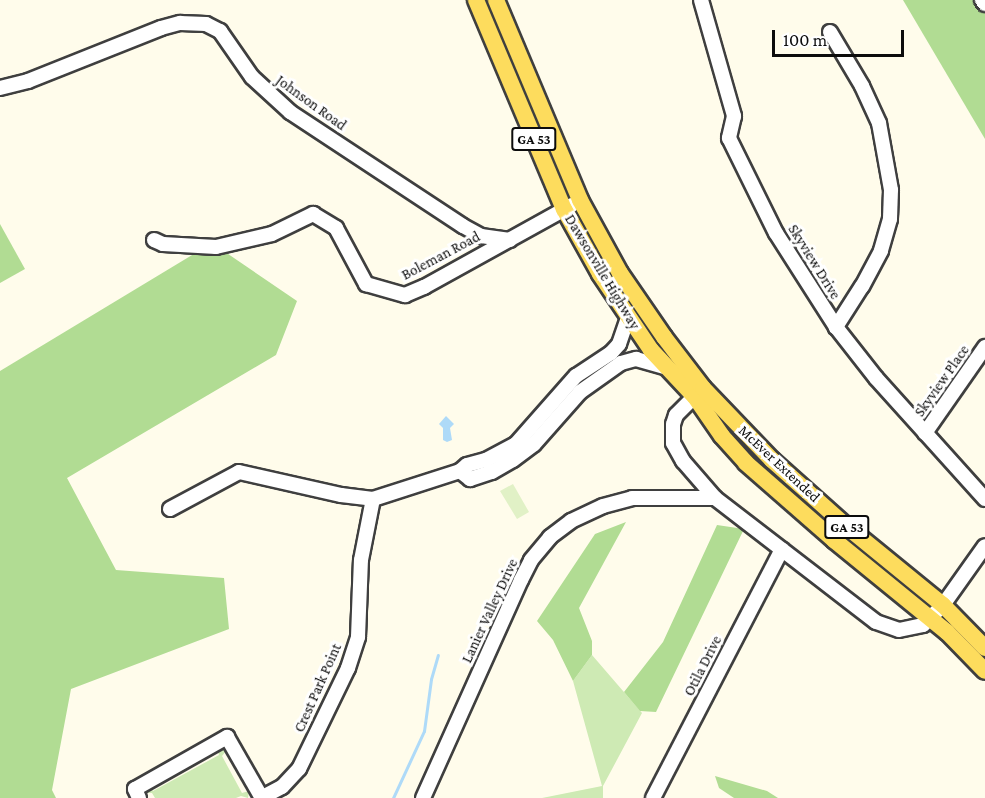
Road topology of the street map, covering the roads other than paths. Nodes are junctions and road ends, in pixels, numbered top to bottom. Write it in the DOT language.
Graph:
graph roads {
  1 [pos="476,0"];
  2 [pos="496,0"];
  3 [pos="700,0"];
  4 [pos="982,0"];
  5 [pos="985,4"];
  6 [pos="830,32"];
  7 [pos="0,88"];
  8 [pos="580,200"];
  9 [pos="564,209"];
  10 [pos="154,240"];
  11 [pos="510,240"];
  12 [pos="628,318"];
  13 [pos="836,327"];
  14 [pos="985,347"];
  15 [pos="593,365"];
  16 [pos="668,368"];
  17 [pos="602,377"];
  18 [pos="699,393"];
  19 [pos="925,433"];
  20 [pos="524,444"];
  21 [pos="489,466"];
  22 [pos="716,498"];
  23 [pos="985,498"];
  24 [pos="373,499"];
  25 [pos="170,509"];
  26 [pos="985,546"];
  27 [pos="782,549"];
  28 [pos="943,605"];
  29 [pos="932,619"];
  30 [pos="985,648"];
  31 [pos="985,671"];
  32 [pos="139,798"];
  33 [pos="262,798"];
  34 [pos="423,798"];
  35 [pos="653,798"];
  1 -- 9 [label="main road, Dawsonville Highway / GA 53"];
  2 -- 8 [label="main road, Dawsonville Highway / GA 53"];
  3 -- 13 [label="street, Skyview Drive"];
  4 -- 5 [label="street"];
  6 -- 13 [label="street"];
  7 -- 11 [label="street, Johnson Road"];
  8 -- 9 [label="street, Boleman Road"];
  8 -- 18 [label="main road, Dawsonville Highway / GA 53"];
  9 -- 11 [label="street, Boleman Road"];
  9 -- 12 [label="main road, Dawsonville Highway / GA 53"];
  10 -- 11 [label="street, Boleman Road"];
  12 -- 15 [label="street"];
  12 -- 16 [label="main road, Dawsonville Highway / GA 53"];
  13 -- 19 [label="street, Skyview Drive"];
  14 -- 19 [label="street, Skyview Place"];
  15 -- 17 [label="street"];
  15 -- 20 [label="street"];
  16 -- 17 [label="street"];
  16 -- 18 [label="main road, Dawsonville Highway / GA 53"];
  17 -- 20 [label="street"];
  18 -- 22 [label="street"];
  18 -- 28 [label="main road, McEver Extended / GA 53"];
  18 -- 29 [label="main road, Dawsonville Highway / GA 53"];
  19 -- 23 [label="street, Skyview Drive"];
  20 -- 21 [label="street"];
  20 -- 21 [label="street"];
  21 -- 24 [label="street"];
  22 -- 27 [label="street"];
  22 -- 34 [label="street, Lanier Valley Drive"];
  24 -- 25 [label="street"];
  24 -- 33 [label="street, Crest Park Point"];
  26 -- 28 [label="street"];
  27 -- 29 [label="street"];
  27 -- 35 [label="street, Otila Drive"];
  28 -- 29 [label="street"];
  28 -- 30 [label="main road, GA 53"];
  29 -- 31 [label="main road, Dawsonville Highway / GA 53"];
  32 -- 33 [label="street, Crest Park Point"];
}
